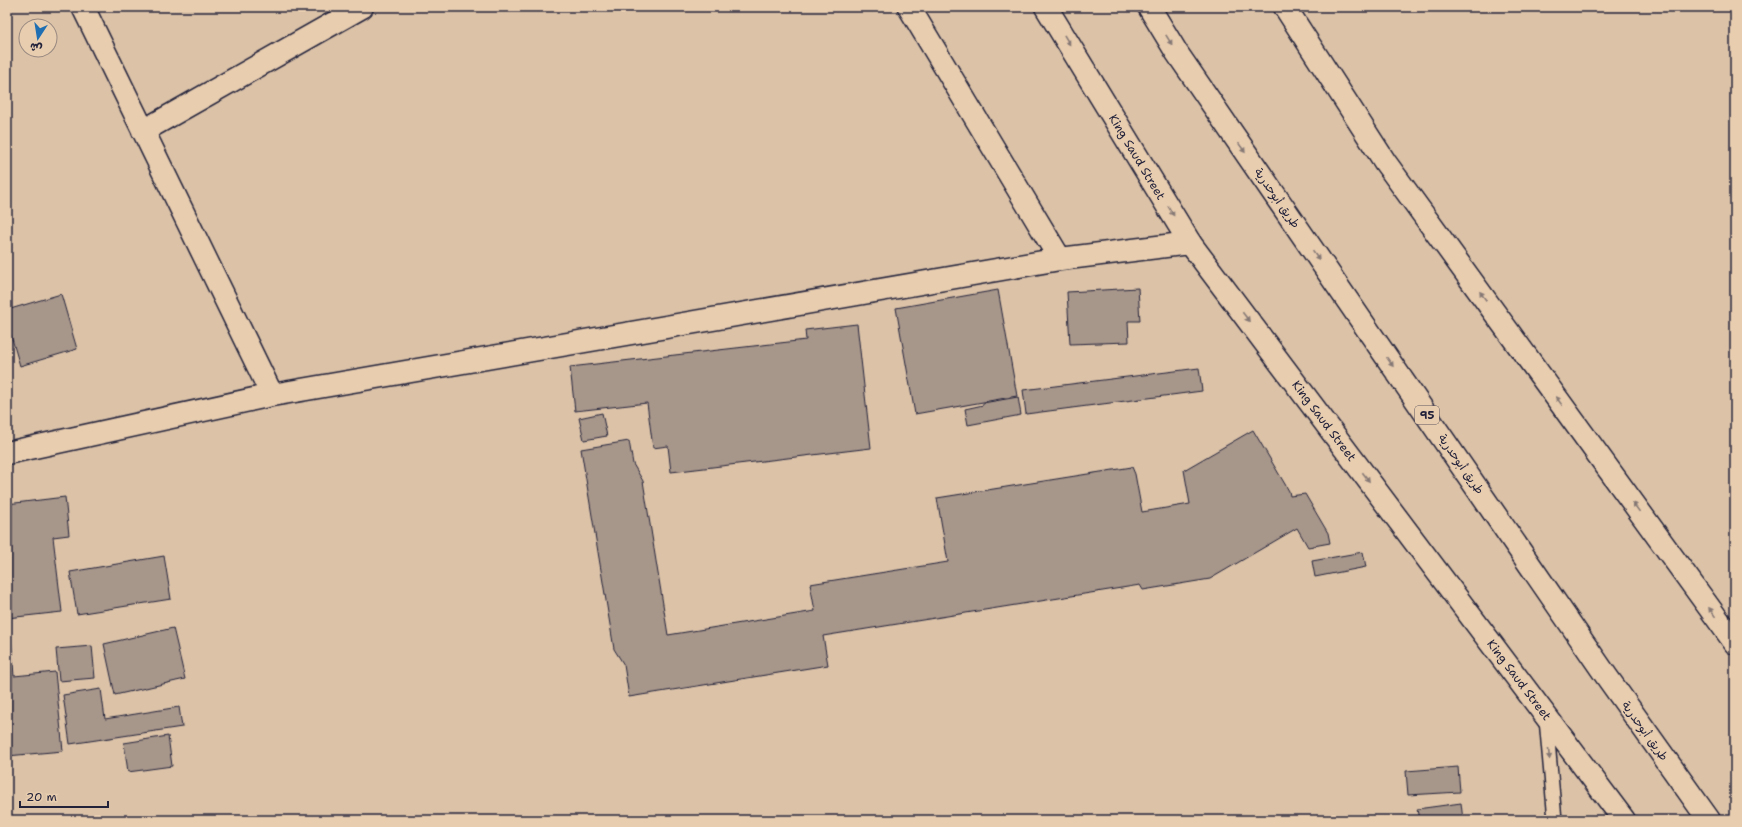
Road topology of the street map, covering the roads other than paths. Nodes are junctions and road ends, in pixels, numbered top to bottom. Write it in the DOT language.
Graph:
graph roads {
  1 [pos="83,7"];
  2 [pos="362,7"];
  3 [pos="909,7"];
  4 [pos="1046,7"];
  5 [pos="1149,7"];
  6 [pos="1285,7"];
  7 [pos="143,131"];
  8 [pos="1190,242"];
  9 [pos="1060,259"];
  10 [pos="272,395"];
  11 [pos="7,453"];
  12 [pos="1735,643"];
  13 [pos="1545,715"];
  14 [pos="1555,820"];
  15 [pos="1624,820"];
  16 [pos="1709,820"];
  1 -- 7 [label="main road"];
  2 -- 7 [label="main road"];
  3 -- 9 [label="main road"];
  4 -- 8 [label="main road, King Saud Street, one-way"];
  5 -- 16 [label="main road, طريق أبوحدرية / 95, one-way"];
  12 -- 6 [label="main road, one-way"];
  7 -- 10 [label="main road"];
  8 -- 9 [label="main road"];
  8 -- 13 [label="main road, King Saud Street, one-way"];
  9 -- 10 [label="main road"];
  10 -- 11 [label="main road"];
  13 -- 14 [label="lane, one-way"];
  13 -- 15 [label="main road, King Saud Street"];
}
